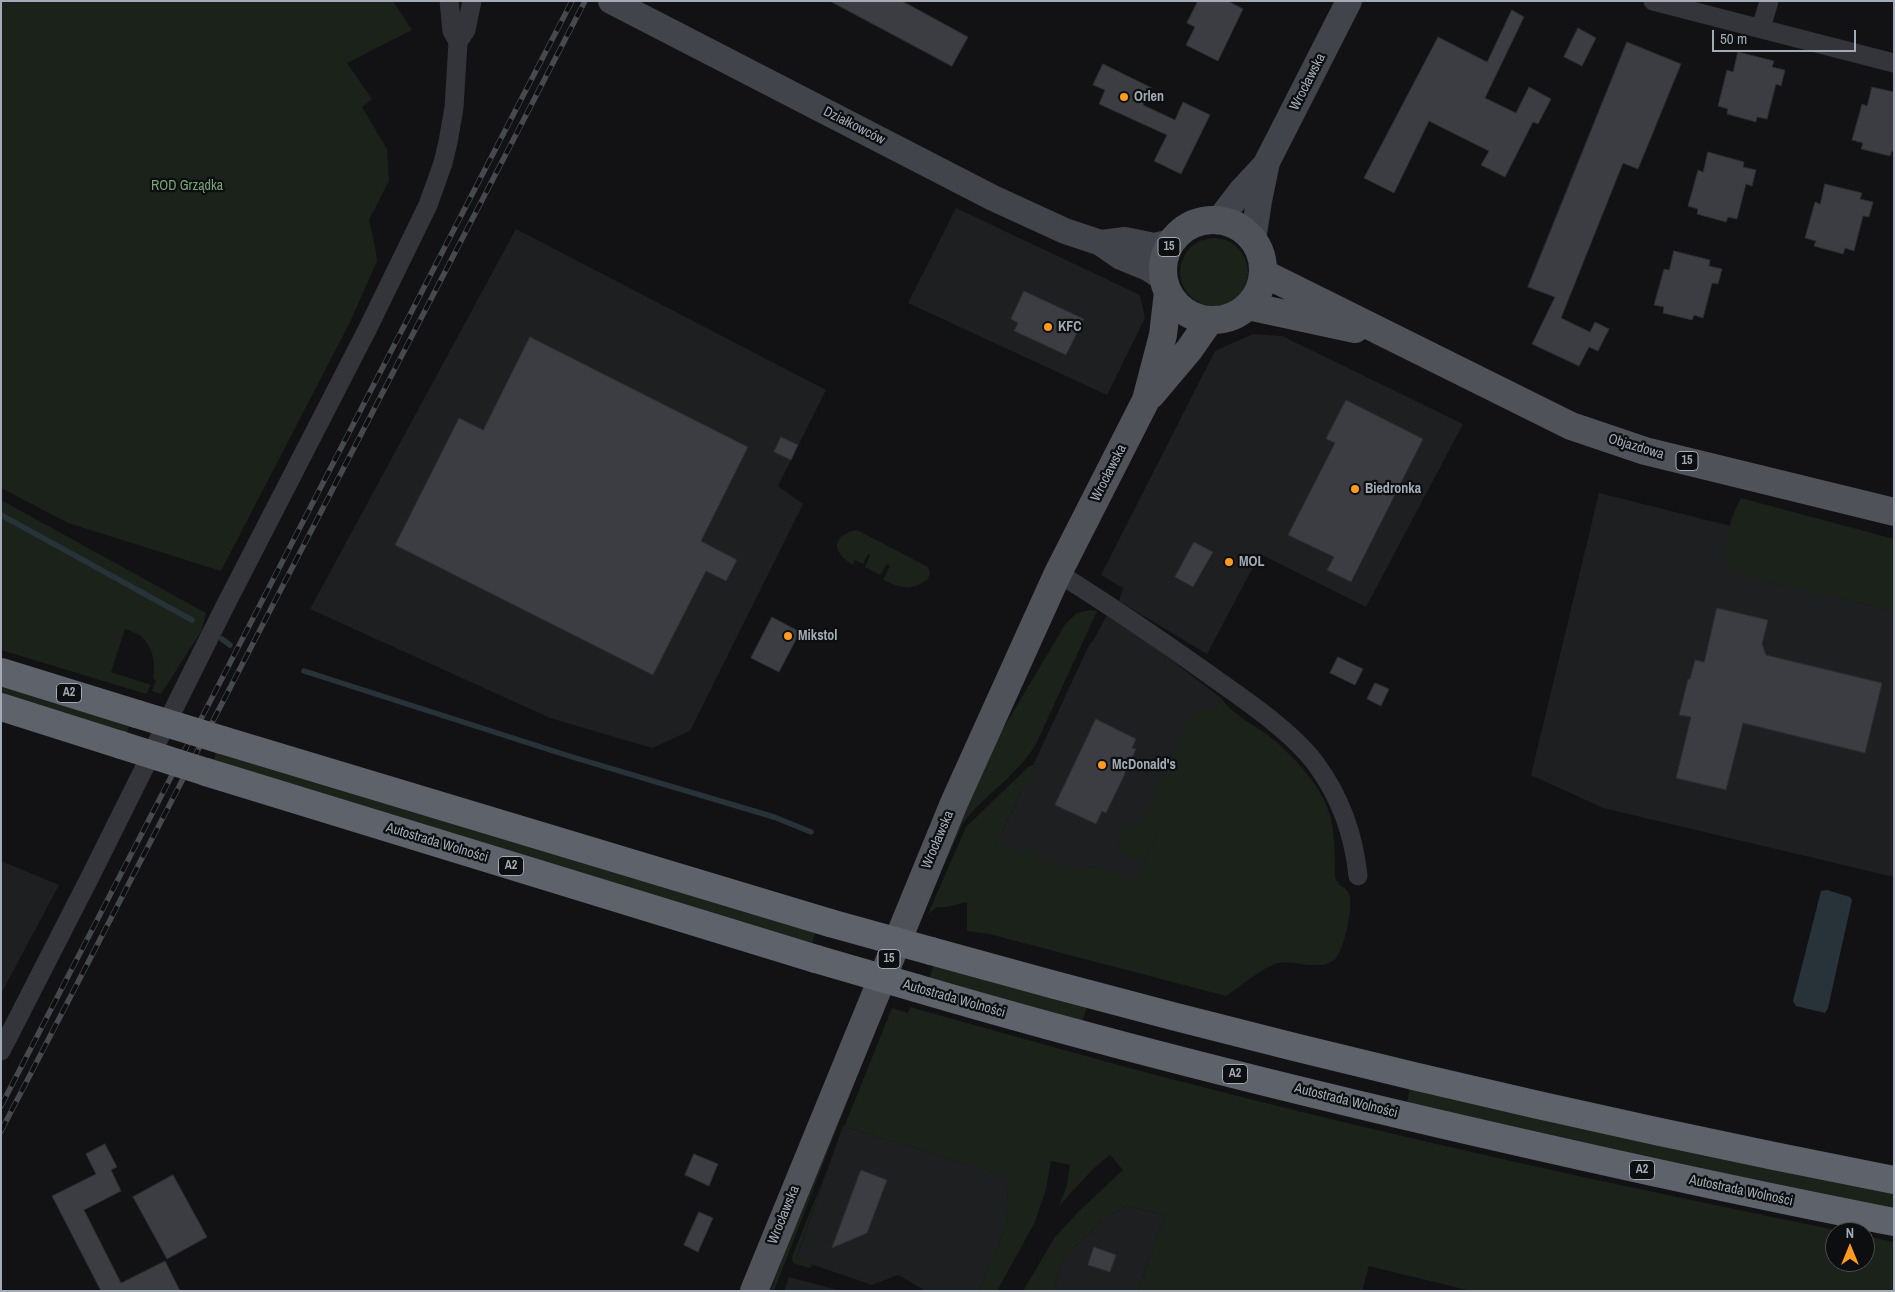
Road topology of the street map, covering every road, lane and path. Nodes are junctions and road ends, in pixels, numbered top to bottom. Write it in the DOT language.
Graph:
graph roads {
  1 [pos="449,1"];
  2 [pos="472,1"];
  3 [pos="611,1"];
  4 [pos="1349,1"];
  5 [pos="1654,1"];
  6 [pos="1769,1"];
  7 [pos="1761,28"];
  8 [pos="458,42"];
  9 [pos="1894,63"];
  10 [pos="1268,162"];
  11 [pos="1220,220"];
  12 [pos="1253,240"];
  13 [pos="1172,242"];
  14 [pos="1101,243"];
  15 [pos="1263,273"];
  16 [pos="1166,285"];
  17 [pos="1248,306"];
  18 [pos="1210,320"];
  19 [pos="1394,337"];
  20 [pos="1146,400"];
  21 [pos="1894,512"];
  22 [pos="1058,573"];
  23 [pos="1,672"];
  24 [pos="1,707"];
  25 [pos="1358,876"];
  26 [pos="1,1051"];
  27 [pos="1894,1180"];
  28 [pos="1894,1222"];
  29 [pos="754,1291"];
  1 -- 8 [label="street"];
  2 -- 8 [label="street"];
  3 -- 14 [label="street, Działkowców"];
  4 -- 10 [label="street, Wrocławska"];
  5 -- 7 [label="street"];
  6 -- 7 [label="street"];
  7 -- 9 [label="street"];
  8 -- 26 [label="street"];
  10 -- 11 [label="street, Wrocławska"];
  10 -- 12 [label="street, Wrocławska"];
  11 -- 12 [label="main road"];
  11 -- 13 [label="main road, 15"];
  12 -- 15 [label="main road"];
  13 -- 14 [label="street, Działkowców"];
  13 -- 16 [label="main road, 15"];
  14 -- 16 [label="street, Działkowców"];
  15 -- 17 [label="main road"];
  15 -- 19 [label="main road, Objazdowa / 15"];
  16 -- 18 [label="main road"];
  16 -- 20 [label="main road, Wrocławska / 15"];
  17 -- 18 [label="main road"];
  17 -- 19 [label="main road, Objazdowa / 15"];
  18 -- 20 [label="main road, Wrocławska / 15"];
  19 -- 21 [label="main road, Objazdowa / 15"];
  20 -- 22 [label="main road, Wrocławska / 15"];
  22 -- 25 [label="street"];
  22 -- 29 [label="main road, Wrocławska / 15"];
  23 -- 27 [label="highway, A2, bridge"];
  24 -- 28 [label="highway, Autostrada Wolności / A2, bridge"];
}
